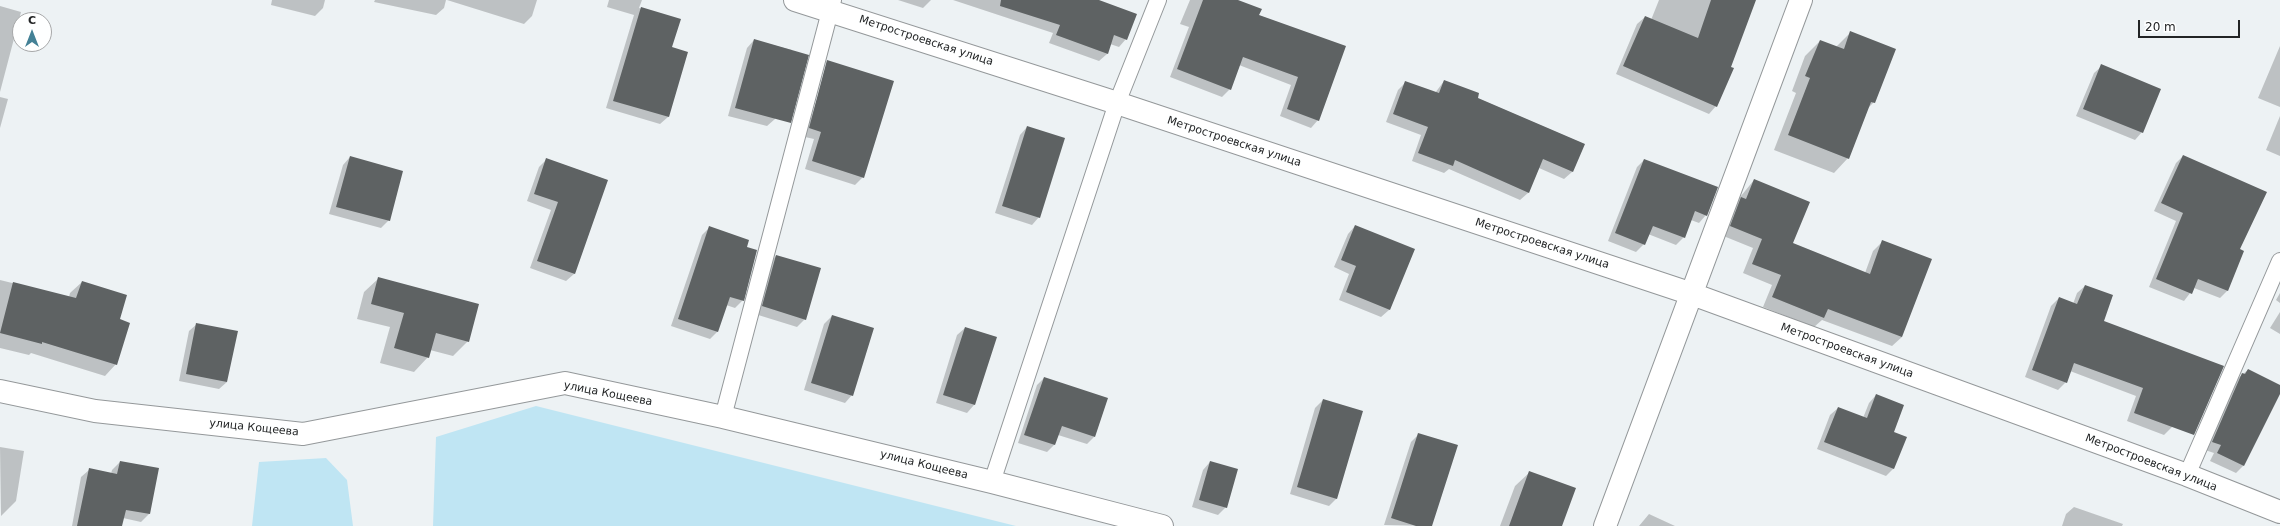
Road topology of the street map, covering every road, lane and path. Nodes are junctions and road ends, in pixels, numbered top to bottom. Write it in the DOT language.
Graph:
graph roads {
  1 [pos="795,0"];
  2 [pos="1158,0"];
  3 [pos="1801,0"];
  4 [pos="831,5"];
  5 [pos="1118,103"];
  6 [pos="2280,261"];
  7 [pos="1692,294"];
  8 [pos="0,390"];
  9 [pos="723,417"];
  10 [pos="2187,475"];
  11 [pos="992,482"];
  12 [pos="2280,512"];
  13 [pos="1162,526"];
  14 [pos="1605,526"];
  1 -- 4 [label="street, Метростроевская улица"];
  2 -- 5 [label="lane"];
  3 -- 7 [label="street"];
  4 -- 5 [label="street, Метростроевская улица"];
  4 -- 9 [label="lane"];
  5 -- 7 [label="street, Метростроевская улица"];
  5 -- 11 [label="lane"];
  6 -- 10 [label="lane"];
  7 -- 10 [label="street, Метростроевская улица"];
  7 -- 14 [label="street"];
  8 -- 9 [label="street, улица Кощеева"];
  9 -- 11 [label="street, улица Кощеева"];
  10 -- 12 [label="street, Метростроевская улица"];
  11 -- 13 [label="street, улица Кощеева"];
}
